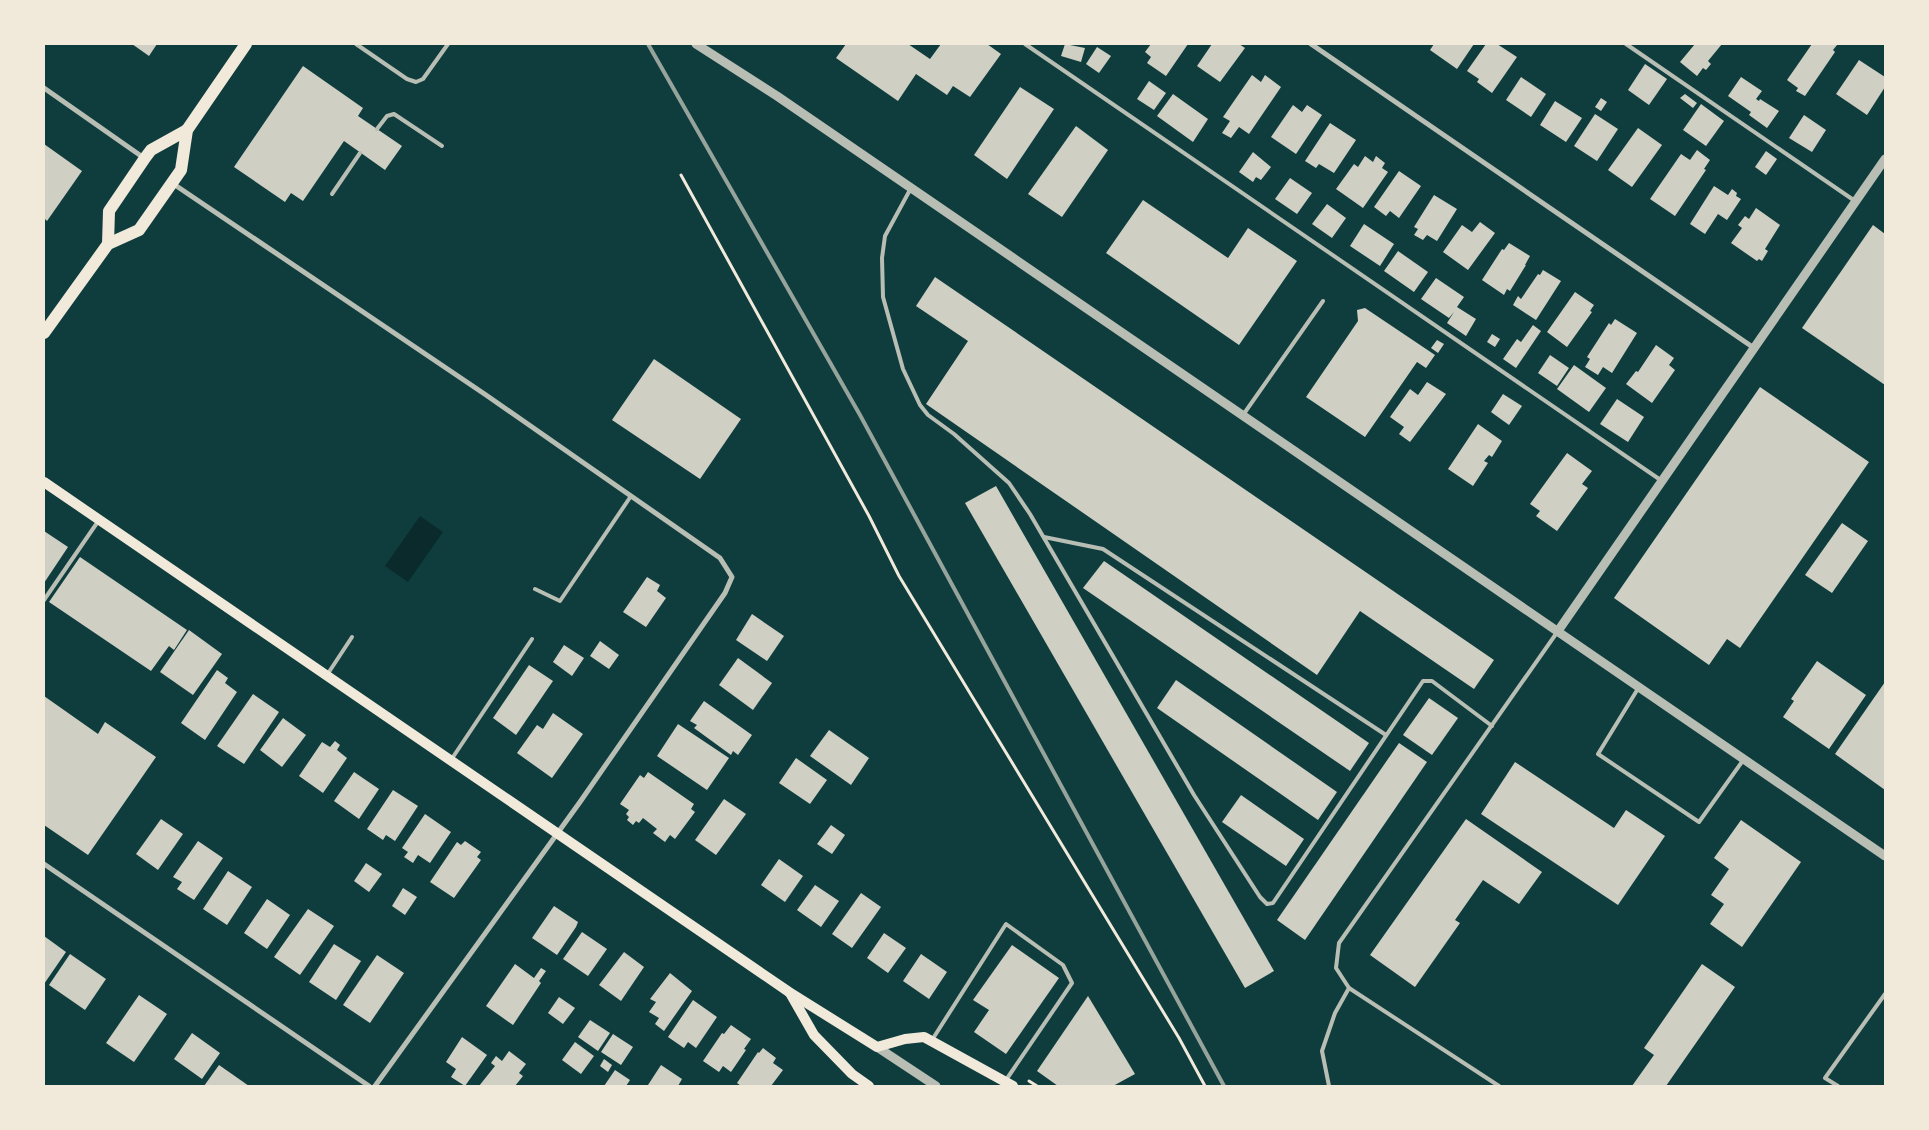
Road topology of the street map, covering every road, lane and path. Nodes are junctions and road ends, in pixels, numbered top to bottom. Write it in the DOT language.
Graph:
graph roads {
  1 [pos="246,44"];
  2 [pos="356,44"];
  3 [pos="448,44"];
  4 [pos="696,44"];
  5 [pos="1025,44"];
  6 [pos="1310,44"];
  7 [pos="1626,44"];
  8 [pos="44,88"];
  9 [pos="187,130"];
  10 [pos="377,130"];
  11 [pos="442,146"];
  12 [pos="360,153"];
  13 [pos="145,158"];
  14 [pos="1885,159"];
  15 [pos="680,175"];
  16 [pos="172,183"];
  17 [pos="911,188"];
  18 [pos="332,194"];
  19 [pos="1856,201"];
  20 [pos="108,244"];
  21 [pos="1323,301"];
  22 [pos="44,333"];
  23 [pos="1754,348"];
  24 [pos="1243,416"];
  25 [pos="1662,481"];
  26 [pos="44,482"];
  27 [pos="631,496"];
  28 [pos="99,520"];
  29 [pos="1044,537"];
  30 [pos="535,588"];
  31 [pos="44,600"];
  32 [pos="1558,632"];
  33 [pos="352,637"];
  34 [pos="532,639"];
  35 [pos="327,675"];
  36 [pos="1639,687"];
  37 [pos="1492,726"];
  38 [pos="1386,735"];
  39 [pos="450,760"];
  40 [pos="1744,760"];
  41 [pos="557,833"];
  42 [pos="1885,856"];
  43 [pos="44,864"];
  44 [pos="1349,988"];
  45 [pos="789,992"];
  46 [pos="1885,994"];
  47 [pos="932,1040"];
  48 [pos="877,1047"];
  49 [pos="1009,1084"];
  50 [pos="369,1086"];
  51 [pos="375,1086"];
  52 [pos="869,1086"];
  53 [pos="936,1086"];
  54 [pos="1205,1086"];
  55 [pos="1329,1086"];
  56 [pos="1498,1086"];
  57 [pos="1838,1086"];
  1 -- 9 [label="main road"];
  2 -- 3 [label="lane"];
  4 -- 17 [label="street"];
  5 -- 25 [label="lane"];
  6 -- 23 [label="street"];
  7 -- 19 [label="lane"];
  8 -- 13 [label="street"];
  9 -- 13 [label="main road"];
  9 -- 16 [label="main road"];
  10 -- 11 [label="lane"];
  12 -- 18 [label="lane"];
  13 -- 20 [label="main road"];
  14 -- 19 [label="street"];
  15 -- 54 [label="path"];
  16 -- 20 [label="main road"];
  16 -- 27 [label="street"];
  17 -- 24 [label="street"];
  17 -- 29 [label="lane"];
  19 -- 23 [label="street"];
  20 -- 22 [label="main road"];
  21 -- 24 [label="lane"];
  23 -- 25 [label="street"];
  24 -- 32 [label="street"];
  25 -- 32 [label="street"];
  26 -- 28 [label="main road"];
  27 -- 30 [label="lane"];
  27 -- 41 [label="street"];
  28 -- 31 [label="lane"];
  28 -- 35 [label="main road"];
  29 -- 38 [label="lane"];
  29 -- 38 [label="lane"];
  32 -- 36 [label="street"];
  32 -- 37 [label="lane"];
  33 -- 35 [label="lane"];
  34 -- 39 [label="lane"];
  35 -- 39 [label="main road"];
  36 -- 40 [label="street"];
  36 -- 40 [label="lane"];
  37 -- 38 [label="lane"];
  37 -- 44 [label="lane"];
  39 -- 41 [label="main road"];
  40 -- 42 [label="street"];
  41 -- 45 [label="main road"];
  41 -- 51 [label="street"];
  43 -- 50 [label="street"];
  44 -- 55 [label="lane"];
  44 -- 56 [label="lane"];
  45 -- 48 [label="main road"];
  45 -- 52 [label="main road"];
  46 -- 57 [label="lane"];
  47 -- 48 [label="main road"];
  47 -- 49 [label="main road"];
  47 -- 49 [label="lane"];
  48 -- 53 [label="street"];
}
